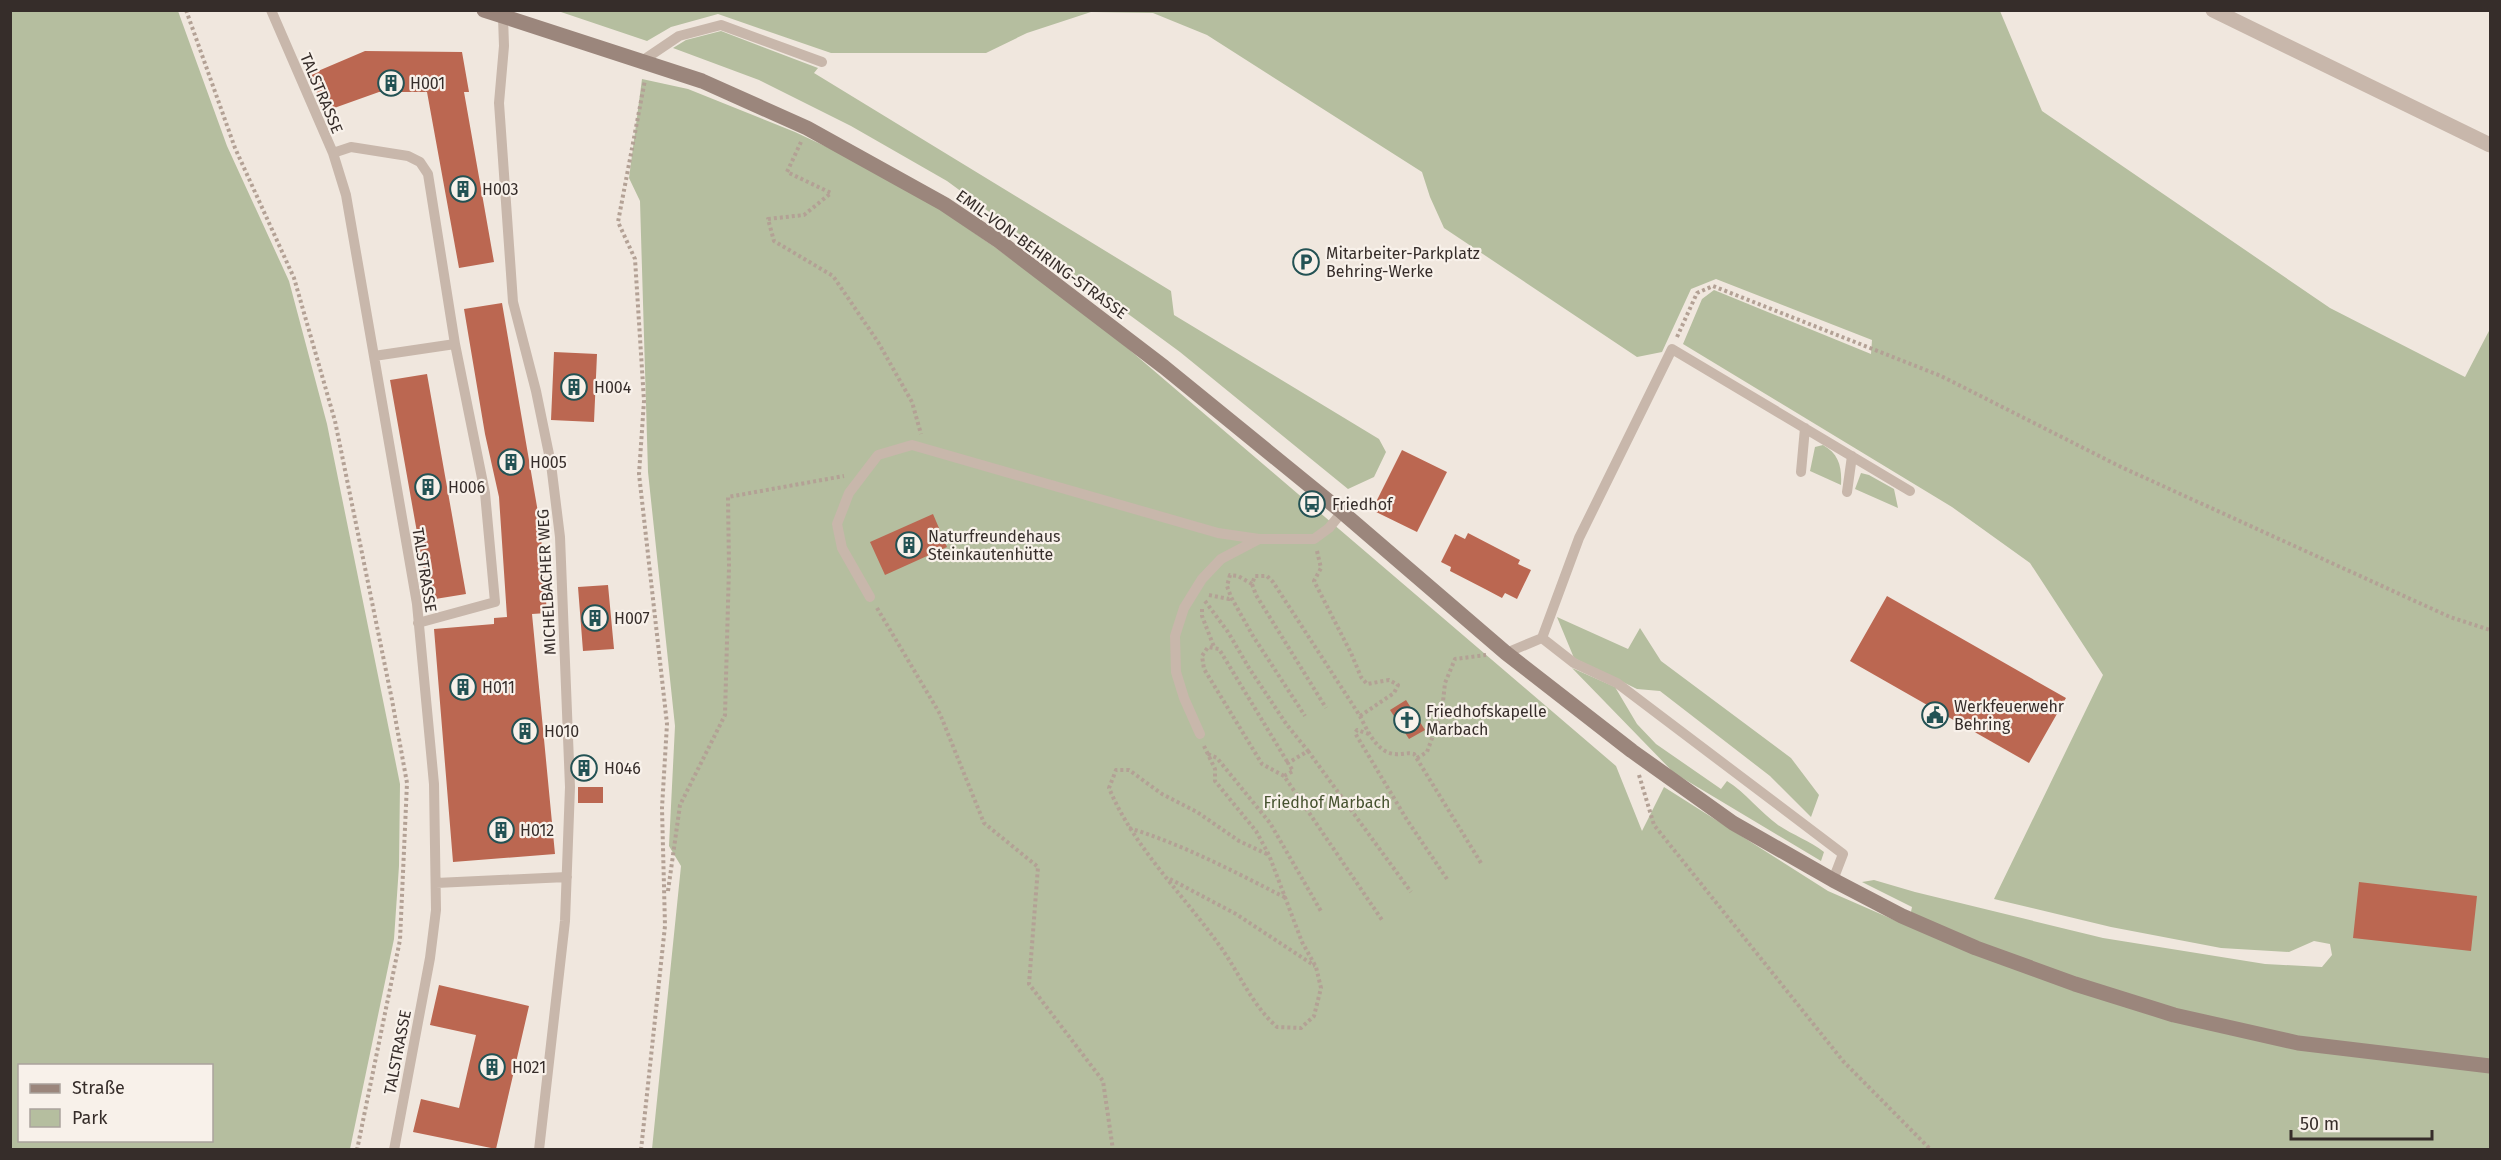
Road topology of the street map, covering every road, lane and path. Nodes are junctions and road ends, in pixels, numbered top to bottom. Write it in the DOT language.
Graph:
graph roads {
  1 [pos="186,10"];
  2 [pos="271,10"];
  3 [pos="484,10"];
  4 [pos="2213,10"];
  5 [pos="504,14"];
  6 [pos="645,62"];
  7 [pos="822,62"];
  8 [pos="807,128"];
  9 [pos="2490,145"];
  10 [pos="333,153"];
  11 [pos="455,344"];
  12 [pos="1672,349"];
  13 [pos="374,356"];
  14 [pos="1805,428"];
  15 [pos="924,448"];
  16 [pos="1852,456"];
  17 [pos="1801,472"];
  18 [pos="862,473"];
  19 [pos="1910,491"];
  20 [pos="1846,492"];
  21 [pos="1342,512"];
  22 [pos="1259,539"];
  23 [pos="1314,539"];
  24 [pos="1252,584"];
  25 [pos="870,597"];
  26 [pos="1231,597"];
  27 [pos="1208,606"];
  28 [pos="418,623"];
  29 [pos="2490,630"];
  30 [pos="1542,638"];
  31 [pos="1214,647"];
  32 [pos="1506,653"];
  33 [pos="1326,708"];
  34 [pos="1305,716"];
  35 [pos="1360,716"];
  36 [pos="1200,734"];
  37 [pos="1369,734"];
  38 [pos="1308,751"];
  39 [pos="1632,751"];
  40 [pos="1207,754"];
  41 [pos="1417,758"];
  42 [pos="1288,763"];
  43 [pos="1284,776"];
  44 [pos="1128,828"];
  45 [pos="1269,855"];
  46 [pos="1481,863"];
  47 [pos="567,877"];
  48 [pos="1167,877"];
  49 [pos="1447,879"];
  50 [pos="1833,880"];
  51 [pos="436,883"];
  52 [pos="1411,892"];
  53 [pos="1287,898"];
  54 [pos="666,903"];
  55 [pos="1322,913"];
  56 [pos="1382,920"];
  57 [pos="1316,967"];
  58 [pos="2490,1066"];
  59 [pos="357,1149"];
  60 [pos="394,1149"];
  61 [pos="539,1149"];
  62 [pos="641,1149"];
  63 [pos="1113,1149"];
  64 [pos="1931,1149"];
  1 -- 59 [label="path"];
  2 -- 10 [label="lane, TALSTRASSE"];
  3 -- 5 [label="main road, EMIL-VON-BEHRING-STRASSE"];
  4 -- 9 [label="street"];
  5 -- 6 [label="main road, EMIL-VON-BEHRING-STRASSE"];
  5 -- 47 [label="lane, MICHELBACHER WEG"];
  6 -- 7 [label="lane"];
  6 -- 8 [label="main road, EMIL-VON-BEHRING-STRASSE"];
  6 -- 54 [label="path"];
  8 -- 15 [label="path"];
  8 -- 21 [label="main road, EMIL-VON-BEHRING-STRASSE"];
  10 -- 11 [label="lane"];
  10 -- 13 [label="lane, TALSTRASSE"];
  11 -- 13 [label="lane"];
  11 -- 28 [label="lane"];
  12 -- 14 [label="lane"];
  12 -- 29 [label="path"];
  12 -- 30 [label="lane"];
  13 -- 28 [label="lane, TALSTRASSE"];
  14 -- 16 [label="lane"];
  14 -- 17 [label="lane"];
  15 -- 18 [label="lane"];
  15 -- 22 [label="lane"];
  16 -- 19 [label="lane"];
  16 -- 20 [label="lane"];
  18 -- 25 [label="lane"];
  18 -- 54 [label="path"];
  21 -- 23 [label="lane"];
  21 -- 32 [label="main road, EMIL-VON-BEHRING-STRASSE"];
  22 -- 23 [label="lane"];
  22 -- 36 [label="lane"];
  23 -- 35 [label="path"];
  24 -- 26 [label="path"];
  24 -- 33 [label="path"];
  24 -- 35 [label="path"];
  25 -- 63 [label="path"];
  26 -- 27 [label="path"];
  26 -- 34 [label="path"];
  27 -- 31 [label="path"];
  27 -- 38 [label="path"];
  28 -- 51 [label="lane, TALSTRASSE"];
  30 -- 32 [label="lane"];
  30 -- 50 [label="lane"];
  31 -- 42 [label="path"];
  31 -- 43 [label="path"];
  32 -- 39 [label="main road, EMIL-VON-BEHRING-STRASSE"];
  32 -- 41 [label="path"];
  35 -- 37 [label="path"];
  36 -- 40 [label="path"];
  37 -- 41 [label="path"];
  37 -- 49 [label="path"];
  38 -- 42 [label="path"];
  38 -- 52 [label="path"];
  39 -- 50 [label="main road, EMIL-VON-BEHRING-STRASSE"];
  39 -- 64 [label="path"];
  40 -- 45 [label="path"];
  40 -- 55 [label="path"];
  41 -- 46 [label="path"];
  42 -- 43 [label="path"];
  43 -- 56 [label="path"];
  44 -- 45 [label="path"];
  44 -- 48 [label="path"];
  44 -- 53 [label="path"];
  45 -- 53 [label="path"];
  47 -- 51 [label="lane"];
  47 -- 61 [label="lane, MICHELBACHER WEG"];
  48 -- 57 [label="path"];
  48 -- 57 [label="path"];
  50 -- 58 [label="main road, EMIL-VON-BEHRING-STRASSE"];
  51 -- 60 [label="lane, TALSTRASSE"];
  53 -- 57 [label="path"];
  54 -- 62 [label="path"];
}
